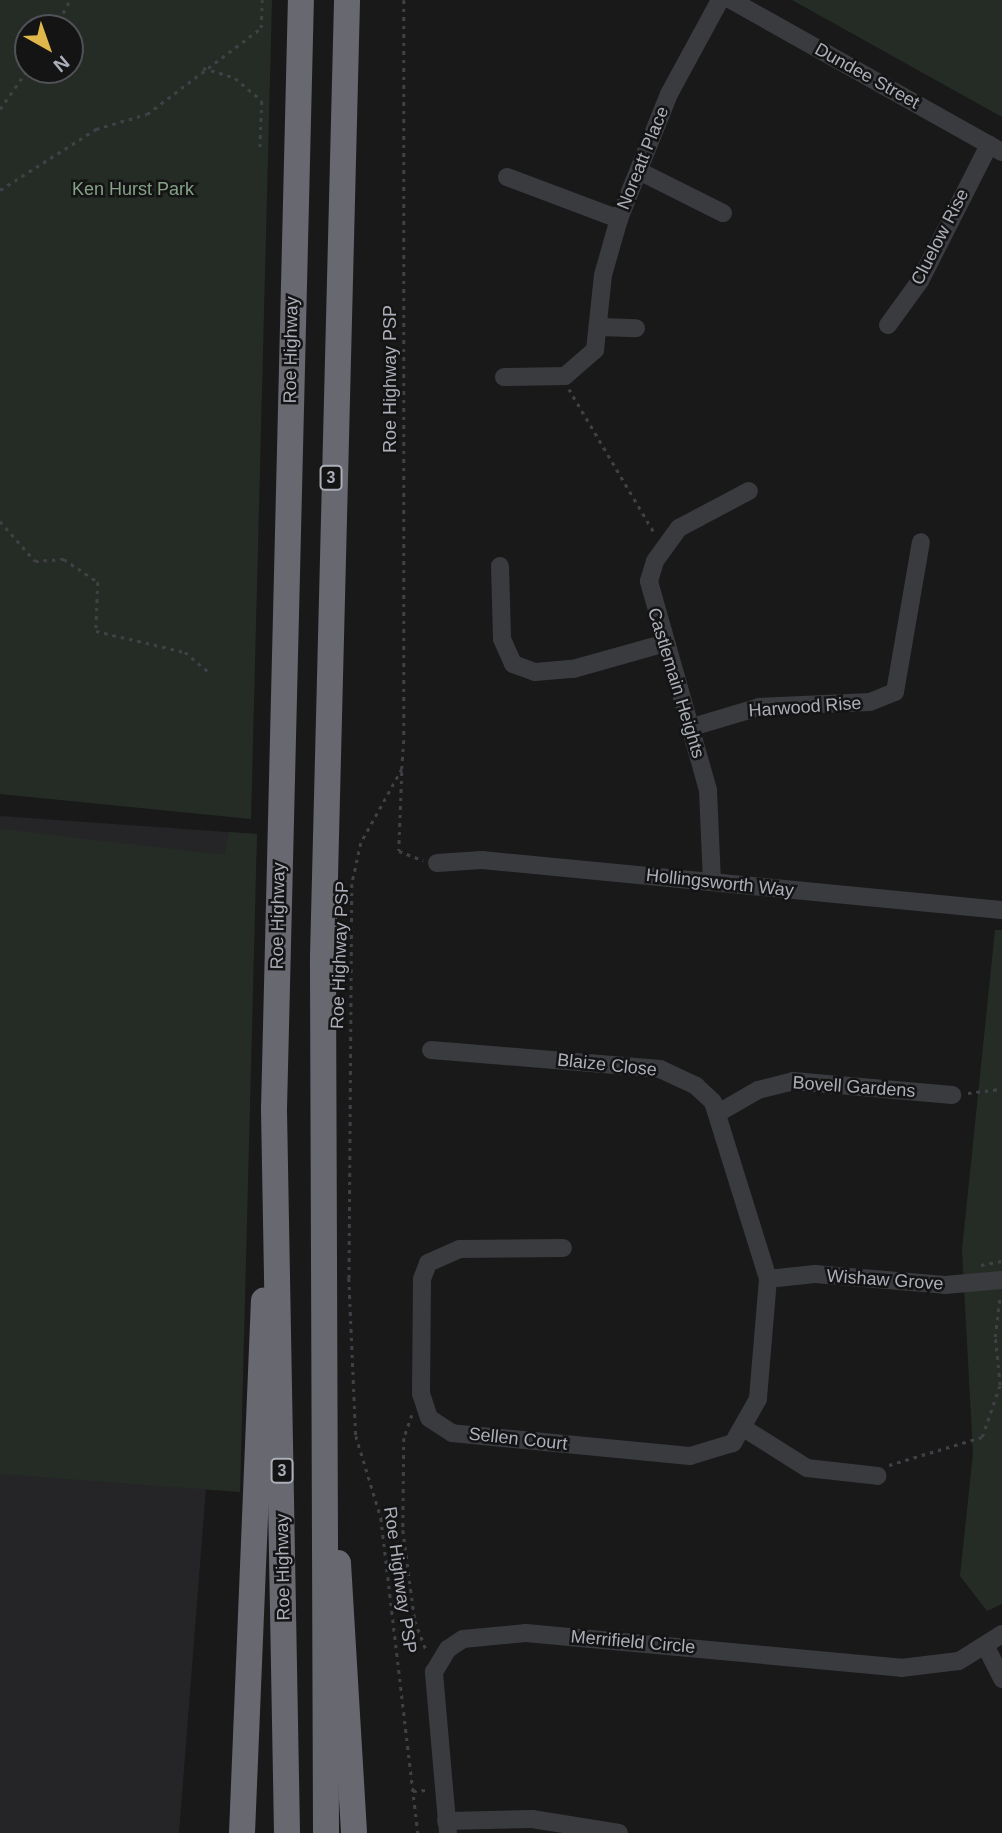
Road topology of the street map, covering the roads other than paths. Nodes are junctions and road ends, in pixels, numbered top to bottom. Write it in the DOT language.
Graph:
graph roads {
  1 [pos="301,0"];
  2 [pos="347,0"];
  3 [pos="720,0"];
  4 [pos="731,0"];
  5 [pos="996,149"];
  6 [pos="639,171"];
  7 [pos="507,177"];
  8 [pos="723,212"];
  9 [pos="619,219"];
  10 [pos="888,325"];
  11 [pos="600,327"];
  12 [pos="636,328"];
  13 [pos="504,377"];
  14 [pos="749,491"];
  15 [pos="921,542"];
  16 [pos="500,566"];
  17 [pos="662,644"];
  18 [pos="689,728"];
  19 [pos="437,863"];
  20 [pos="712,882"];
  21 [pos="1002,910"];
  22 [pos="431,1050"];
  23 [pos="952,1095"];
  24 [pos="274,1109"];
  25 [pos="720,1112"];
  26 [pos="563,1248"];
  27 [pos="768,1279"];
  28 [pos="1001,1287"];
  29 [pos="320,1366"];
  30 [pos="745,1429"];
  31 [pos="878,1476"];
  32 [pos="1002,1634"];
  33 [pos="986,1647"];
  34 [pos="1002,1679"];
  35 [pos="447,1827"];
  36 [pos="242,1833"];
  37 [pos="287,1833"];
  38 [pos="326,1833"];
  39 [pos="354,1833"];
  40 [pos="619,1833"];
  1 -- 24 [label="highway, Roe Highway / 3"];
  2 -- 29 [label="highway, 3"];
  3 -- 6 [label="street, Noreatt Place"];
  4 -- 5 [label="street, Dundee Street"];
  5 -- 10 [label="street, Cluelow Rise"];
  6 -- 8 [label="street"];
  6 -- 9 [label="street, Noreatt Place"];
  7 -- 9 [label="street"];
  9 -- 11 [label="street, Noreatt Place"];
  11 -- 12 [label="street"];
  11 -- 13 [label="street, Noreatt Place"];
  14 -- 17 [label="street, Castlemain Heights"];
  15 -- 18 [label="street, Harwood Rise"];
  16 -- 17 [label="street"];
  17 -- 18 [label="street, Castlemain Heights"];
  18 -- 20 [label="street, Castlemain Heights"];
  19 -- 20 [label="street, Hollingsworth Way"];
  20 -- 21 [label="street, Hollingsworth Way"];
  22 -- 25 [label="street, Blaize Close"];
  23 -- 25 [label="street, Bovell Gardens"];
  24 -- 36 [label="highway"];
  24 -- 37 [label="highway, Roe Highway / 3"];
  25 -- 27 [label="street, Blaize Close"];
  26 -- 30 [label="street, Sellen Court"];
  27 -- 28 [label="street, Wishaw Grove"];
  27 -- 30 [label="street"];
  29 -- 38 [label="highway, 3"];
  29 -- 39 [label="highway"];
  30 -- 31 [label="street"];
  32 -- 33 [label="street, Merrifield Circle"];
  33 -- 34 [label="street"];
  33 -- 35 [label="street, Merrifield Circle"];
  35 -- 40 [label="street"];
}
